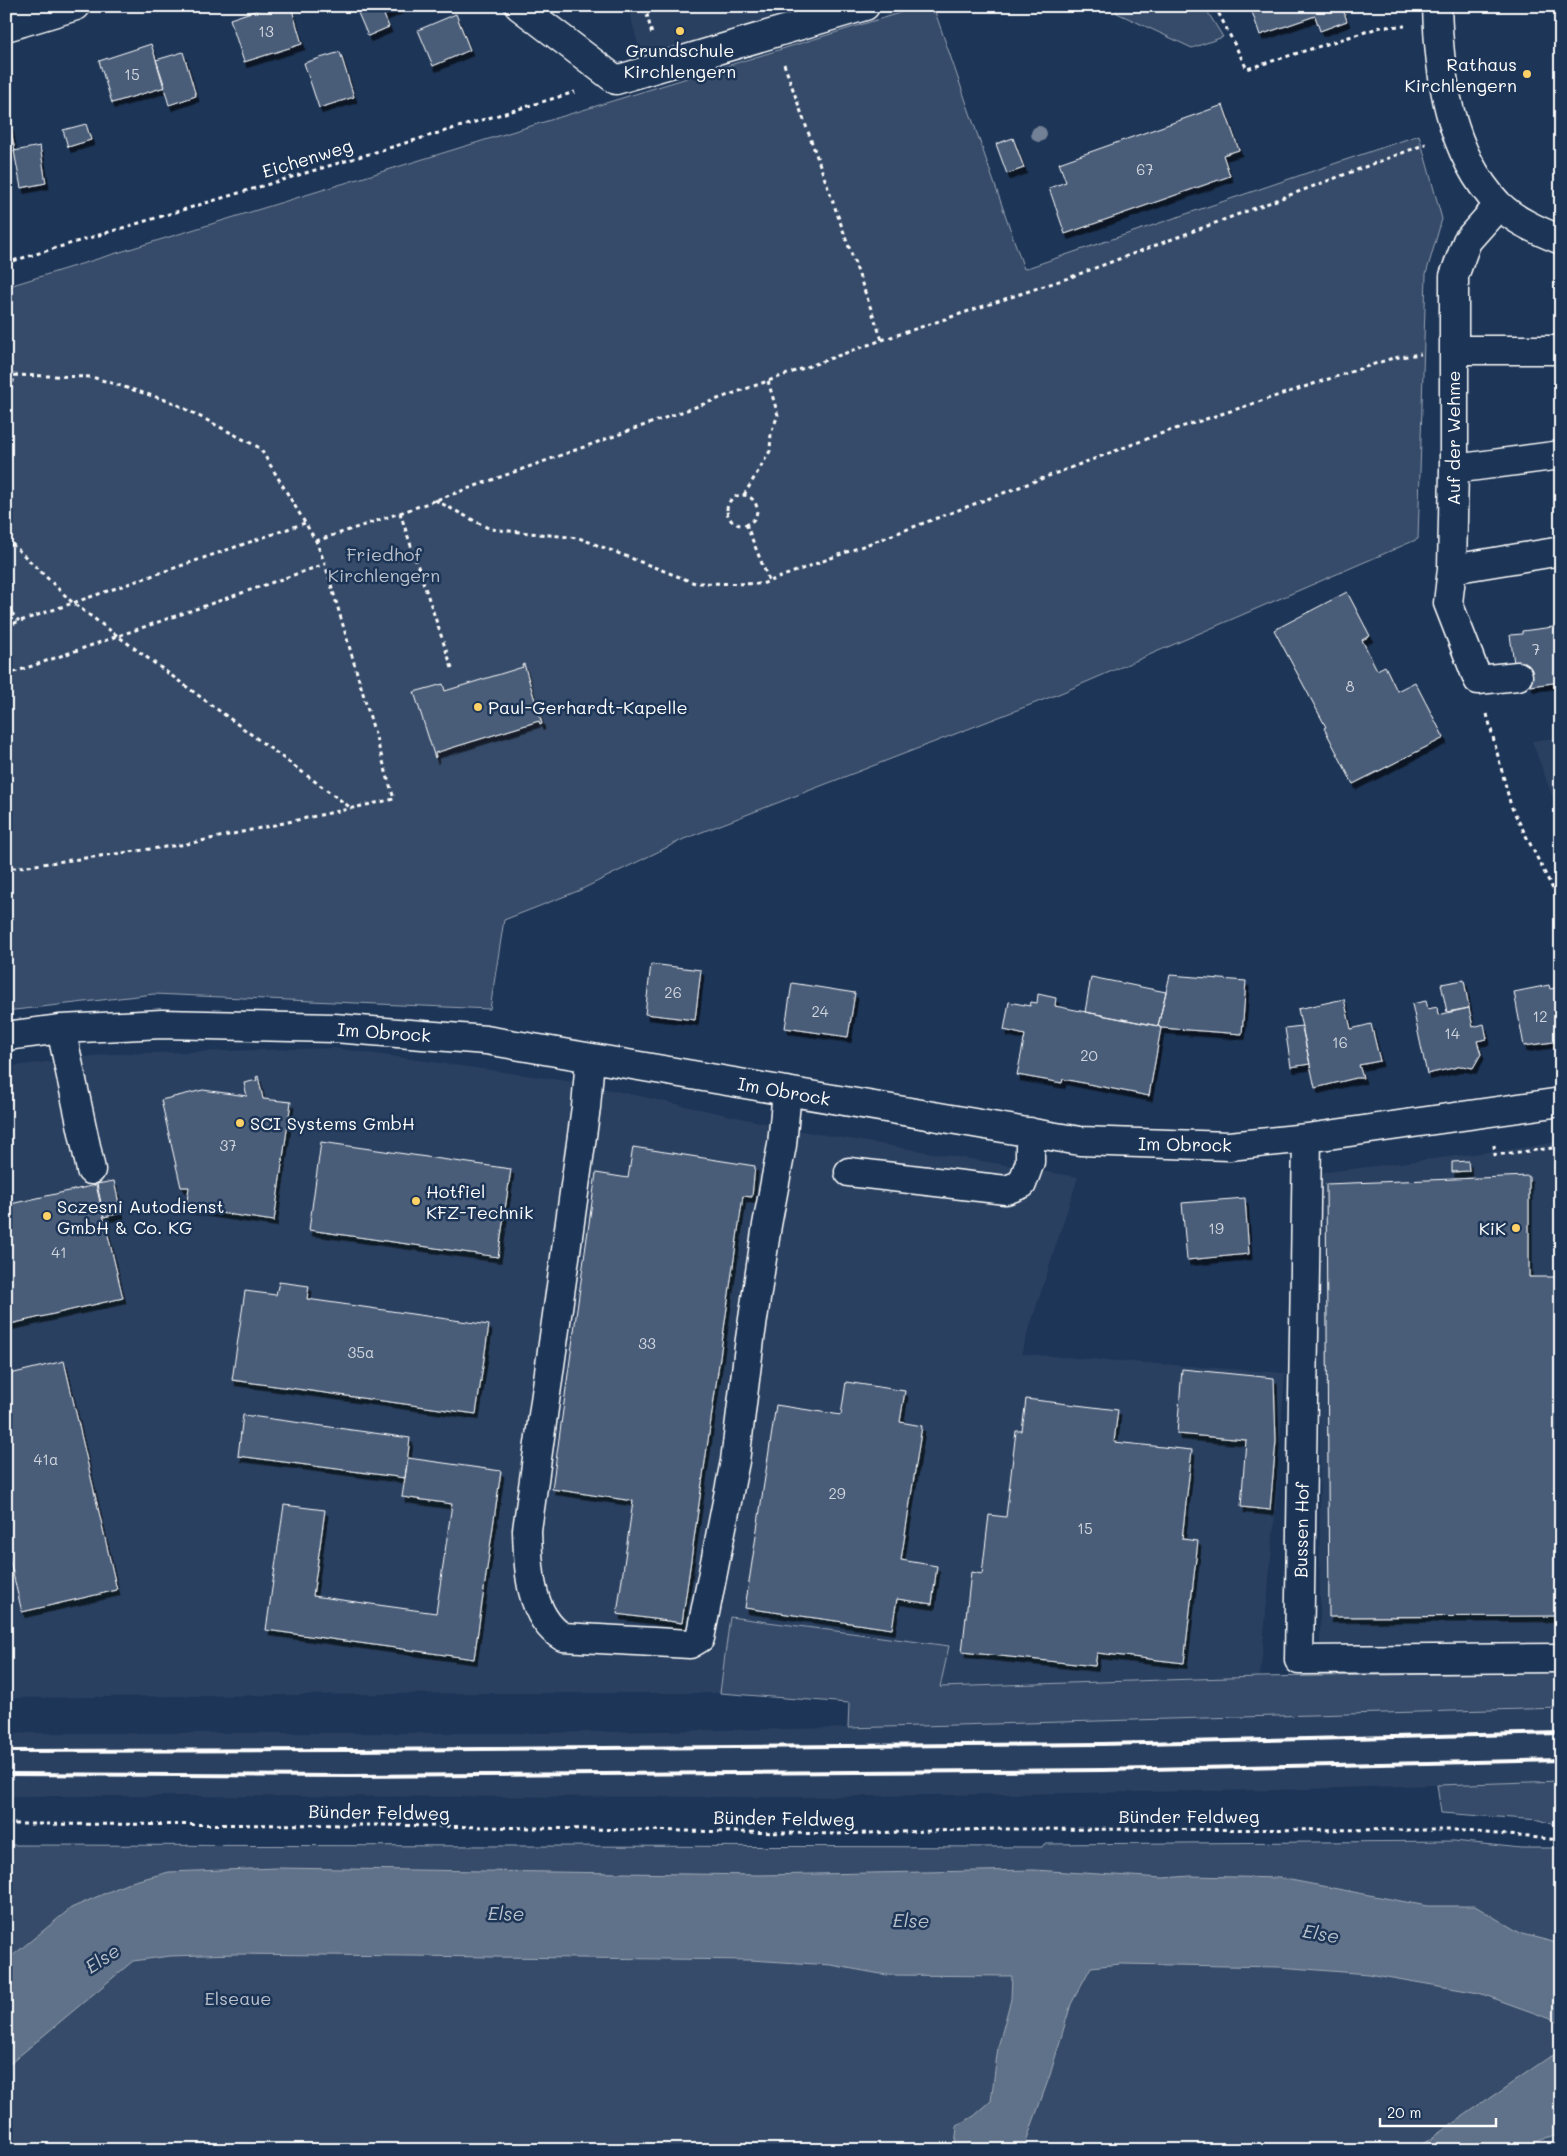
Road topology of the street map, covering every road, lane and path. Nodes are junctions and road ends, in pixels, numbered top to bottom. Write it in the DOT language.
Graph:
graph roads {
  1 [pos="76,6"];
  2 [pos="519,6"];
  3 [pos="865,6"];
  4 [pos="1215,6"];
  5 [pos="1437,6"];
  6 [pos="6,26"];
  7 [pos="1382,27"];
  8 [pos="773,33"];
  9 [pos="616,80"];
  10 [pos="1456,133"];
  11 [pos="1499,205"];
  12 [pos="1561,240"];
  13 [pos="6,263"];
  14 [pos="882,340"];
  15 [pos="1454,350"];
  16 [pos="1561,350"];
  17 [pos="1393,358"];
  18 [pos="15,374"];
  19 [pos="6,375"];
  20 [pos="768,381"];
  21 [pos="6,397"];
  22 [pos="1561,455"];
  23 [pos="1454,469"];
  24 [pos="744,496"];
  25 [pos="435,500"];
  26 [pos="400,513"];
  27 [pos="305,523"];
  28 [pos="746,524"];
  29 [pos="6,538"];
  30 [pos="316,541"];
  31 [pos="1561,551"];
  32 [pos="325,564"];
  33 [pos="1452,569"];
  34 [pos="769,581"];
  35 [pos="73,603"];
  36 [pos="6,607"];
  37 [pos="19,622"];
  38 [pos="6,626"];
  39 [pos="118,636"];
  40 [pos="452,668"];
  41 [pos="6,675"];
  42 [pos="1518,676"];
  43 [pos="1478,680"];
  44 [pos="351,808"];
  45 [pos="6,869"];
  46 [pos="1561,905"];
  47 [pos="61,1029"];
  48 [pos="6,1036"];
  49 [pos="590,1058"];
  50 [pos="787,1091"];
  51 [pos="1561,1102"];
  52 [pos="1030,1132"];
  53 [pos="1307,1138"];
  54 [pos="91,1170"];
  55 [pos="849,1172"];
  56 [pos="1561,1658"];
  57 [pos="6,1824"];
  58 [pos="1561,1840"];
  1 -- 6 [label="street"];
  2 -- 9 [label="street"];
  3 -- 8 [label="street"];
  4 -- 7 [label="path"];
  5 -- 10 [label="street"];
  8 -- 9 [label="street"];
  8 -- 14 [label="path"];
  9 -- 13 [label="path, Eichenweg"];
  10 -- 11 [label="street"];
  10 -- 14 [label="path"];
  11 -- 12 [label="street"];
  11 -- 15 [label="street, Auf der Wehme"];
  14 -- 20 [label="path"];
  15 -- 16 [label="street"];
  15 -- 23 [label="street, Auf der Wehme"];
  17 -- 34 [label="path"];
  18 -- 19 [label="path"];
  18 -- 21 [label="path"];
  18 -- 27 [label="path"];
  20 -- 24 [label="path"];
  20 -- 25 [label="path"];
  22 -- 23 [label="street"];
  23 -- 33 [label="street, Auf der Wehme"];
  24 -- 28 [label="path"];
  24 -- 28 [label="path"];
  25 -- 26 [label="path"];
  25 -- 34 [label="path"];
  26 -- 30 [label="path"];
  26 -- 40 [label="path"];
  27 -- 30 [label="path"];
  27 -- 35 [label="path"];
  28 -- 34 [label="path"];
  29 -- 35 [label="path"];
  30 -- 32 [label="path"];
  31 -- 33 [label="street"];
  32 -- 39 [label="path"];
  32 -- 44 [label="path"];
  33 -- 43 [label="street, Auf der Wehme"];
  35 -- 37 [label="path"];
  35 -- 39 [label="path"];
  36 -- 37 [label="path"];
  37 -- 38 [label="path"];
  39 -- 41 [label="path"];
  39 -- 44 [label="path"];
  42 -- 43 [label="street"];
  43 -- 46 [label="path"];
  44 -- 45 [label="path"];
  47 -- 48 [label="street, Im Obrock"];
  47 -- 49 [label="street, Im Obrock"];
  47 -- 54 [label="street"];
  49 -- 50 [label="street, Im Obrock"];
  49 -- 50 [label="street"];
  50 -- 52 [label="street, Im Obrock"];
  51 -- 53 [label="street, Im Obrock"];
  52 -- 53 [label="street, Im Obrock"];
  52 -- 55 [label="street"];
  53 -- 56 [label="street, Bussen Hof"];
  57 -- 58 [label="path, Bünder Feldweg"];
}
